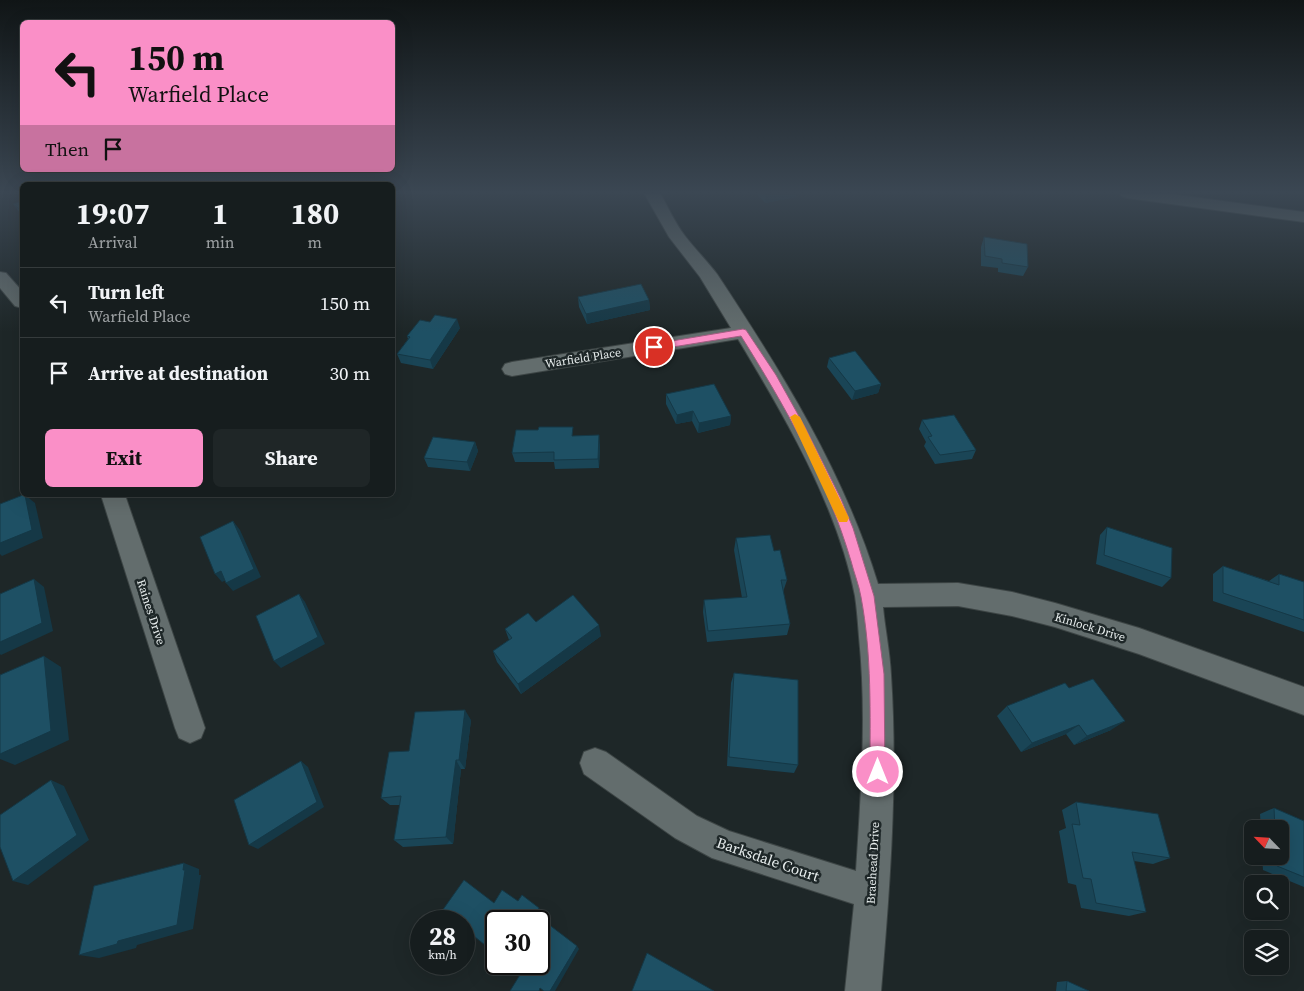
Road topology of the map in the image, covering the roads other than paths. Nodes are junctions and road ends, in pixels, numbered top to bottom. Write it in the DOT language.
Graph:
graph roads {
  1 [pos="679,239"];
  2 [pos="0,276"];
  3 [pos="20,300"];
  4 [pos="743,332"];
  5 [pos="512,369"];
  6 [pos="114,497"];
  7 [pos="868,596"];
  8 [pos="1304,701"];
  9 [pos="190,728"];
  10 [pos="595,763"];
  11 [pos="872,893"];
  12 [pos="863,991"];
  1 -- 4 [label="street, Braehead Drive"];
  2 -- 3 [label="street"];
  4 -- 5 [label="street, Warfield Place"];
  4 -- 7 [label="street, Braehead Drive"];
  6 -- 9 [label="street, Raines Drive"];
  7 -- 8 [label="street, Kinlock Drive"];
  7 -- 11 [label="street, Braehead Drive"];
  10 -- 11 [label="street, Barksdale Court"];
  11 -- 12 [label="street, Braehead Drive"];
}
